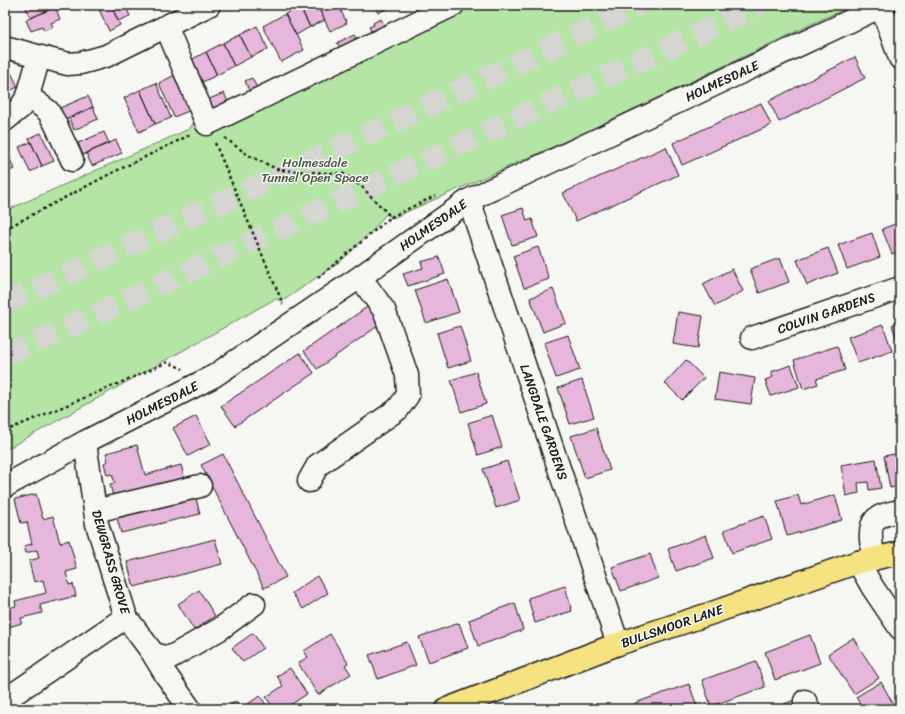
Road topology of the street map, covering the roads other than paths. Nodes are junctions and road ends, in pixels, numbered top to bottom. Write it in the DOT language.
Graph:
graph roads {
  1 [pos="209,5"];
  2 [pos="453,5"];
  3 [pos="882,6"];
  4 [pos="166,26"];
  5 [pos="5,47"];
  6 [pos="39,57"];
  7 [pos="900,58"];
  8 [pos="28,96"];
  9 [pos="5,120"];
  10 [pos="72,160"];
  11 [pos="469,200"];
  12 [pos="360,278"];
  13 [pos="900,288"];
  14 [pos="752,338"];
  15 [pos="85,442"];
  16 [pos="309,481"];
  17 [pos="5,486"];
  18 [pos="200,486"];
  19 [pos="900,511"];
  20 [pos="96,512"];
  21 [pos="900,553"];
  22 [pos="866,560"];
  23 [pos="254,604"];
  24 [pos="126,616"];
  25 [pos="900,628"];
  26 [pos="618,644"];
  27 [pos="152,652"];
  28 [pos="5,700"];
  29 [pos="190,709"];
  30 [pos="447,709"];
  1 -- 4 [label="street"];
  2 -- 4 [label="street"];
  3 -- 7 [label="street"];
  3 -- 11 [label="street, HOLMESDALE"];
  4 -- 6 [label="street"];
  5 -- 6 [label="street"];
  6 -- 8 [label="street"];
  8 -- 9 [label="street"];
  8 -- 10 [label="street"];
  11 -- 12 [label="street, HOLMESDALE"];
  11 -- 26 [label="street, LANGDALE GARDENS"];
  12 -- 15 [label="street, HOLMESDALE"];
  12 -- 16 [label="street"];
  13 -- 14 [label="street, COLVIN GARDENS"];
  15 -- 17 [label="street, HOLMESDALE"];
  15 -- 20 [label="street, DEWGRASS GROVE"];
  18 -- 20 [label="street"];
  19 -- 22 [label="street"];
  20 -- 24 [label="street, DEWGRASS GROVE"];
  21 -- 22 [label="main road, BULLSMOOR LANE"];
  22 -- 25 [label="street"];
  22 -- 26 [label="main road, BULLSMOOR LANE"];
  23 -- 27 [label="street"];
  24 -- 27 [label="street, DEWGRASS GROVE"];
  24 -- 28 [label="street"];
  26 -- 30 [label="main road, BULLSMOOR LANE"];
  27 -- 29 [label="street, DEWGRASS GROVE"];
}
